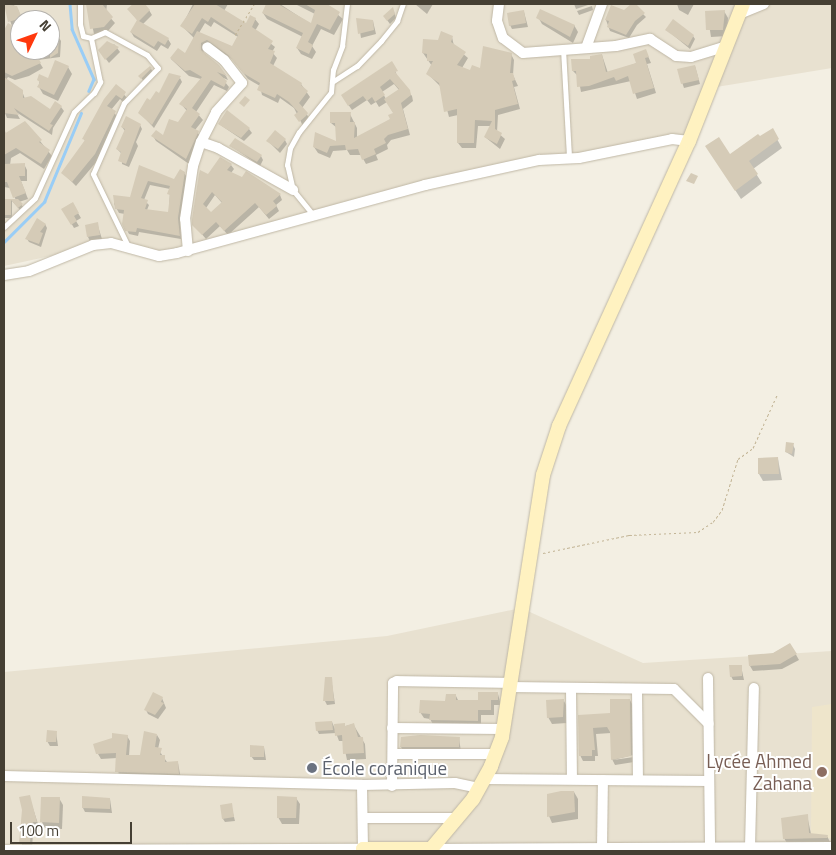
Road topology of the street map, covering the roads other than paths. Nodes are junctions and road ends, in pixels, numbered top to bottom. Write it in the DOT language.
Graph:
graph roads {
  1 [pos="80,4"];
  2 [pos="347,4"];
  3 [pos="403,4"];
  4 [pos="498,4"];
  5 [pos="764,4"];
  6 [pos="600,5"];
  7 [pos="741,9"];
  8 [pos="91,38"];
  9 [pos="727,46"];
  10 [pos="207,47"];
  11 [pos="586,48"];
  12 [pos="563,49"];
  13 [pos="332,82"];
  14 [pos="689,141"];
  15 [pos="201,142"];
  16 [pos="569,159"];
  17 [pos="293,190"];
  18 [pos="314,216"];
  19 [pos="4,227"];
  20 [pos="129,249"];
  21 [pos="188,251"];
  22 [pos="4,275"];
  23 [pos="708,678"];
  24 [pos="510,685"];
  25 [pos="571,688"];
  26 [pos="637,688"];
  27 [pos="754,688"];
  28 [pos="709,724"];
  29 [pos="392,728"];
  30 [pos="503,729"];
  31 [pos="393,754"];
  32 [pos="496,754"];
  33 [pos="4,776"];
  34 [pos="572,779"];
  35 [pos="603,780"];
  36 [pos="638,780"];
  37 [pos="709,781"];
  38 [pos="481,783"];
  39 [pos="362,786"];
  40 [pos="392,786"];
  41 [pos="363,818"];
  42 [pos="458,818"];
  43 [pos="750,847"];
  44 [pos="832,847"];
  45 [pos="602,848"];
  46 [pos="431,849"];
  47 [pos="716,849"];
  48 [pos="4,850"];
  49 [pos="363,850"];
  50 [pos="537,850"];
  51 [pos="650,850"];
  1 -- 8 [label="lane"];
  2 -- 13 [label="lane"];
  3 -- 13 [label="lane"];
  4 -- 12 [label="street"];
  5 -- 7 [label="street"];
  6 -- 11 [label="street"];
  7 -- 9 [label="main road"];
  8 -- 19 [label="lane"];
  8 -- 20 [label="lane"];
  9 -- 11 [label="street"];
  9 -- 14 [label="main road"];
  10 -- 15 [label="street"];
  11 -- 12 [label="street"];
  12 -- 16 [label="lane"];
  13 -- 17 [label="lane"];
  14 -- 16 [label="street"];
  14 -- 24 [label="main road"];
  15 -- 17 [label="street"];
  15 -- 21 [label="street"];
  16 -- 18 [label="street"];
  17 -- 18 [label="lane"];
  18 -- 21 [label="street"];
  20 -- 21 [label="street"];
  20 -- 22 [label="street"];
  23 -- 28 [label="street"];
  24 -- 25 [label="street"];
  24 -- 29 [label="street"];
  24 -- 30 [label="main road"];
  25 -- 26 [label="street"];
  25 -- 34 [label="street"];
  26 -- 28 [label="street"];
  26 -- 36 [label="street"];
  27 -- 43 [label="street"];
  28 -- 37 [label="street"];
  29 -- 30 [label="street"];
  29 -- 31 [label="street"];
  30 -- 32 [label="main road"];
  31 -- 32 [label="street"];
  31 -- 40 [label="street"];
  32 -- 38 [label="main road"];
  33 -- 39 [label="street"];
  34 -- 35 [label="street"];
  34 -- 38 [label="street"];
  35 -- 36 [label="street"];
  35 -- 45 [label="street"];
  36 -- 37 [label="street"];
  37 -- 47 [label="street"];
  38 -- 40 [label="street"];
  38 -- 42 [label="main road"];
  39 -- 40 [label="street"];
  39 -- 41 [label="street"];
  41 -- 42 [label="street"];
  41 -- 49 [label="street"];
  42 -- 46 [label="main road"];
  43 -- 44 [label="street"];
  43 -- 47 [label="street"];
  45 -- 50 [label="street"];
  45 -- 51 [label="street"];
  46 -- 49 [label="main road"];
  46 -- 50 [label="street"];
  47 -- 51 [label="street"];
  48 -- 49 [label="street"];
}
